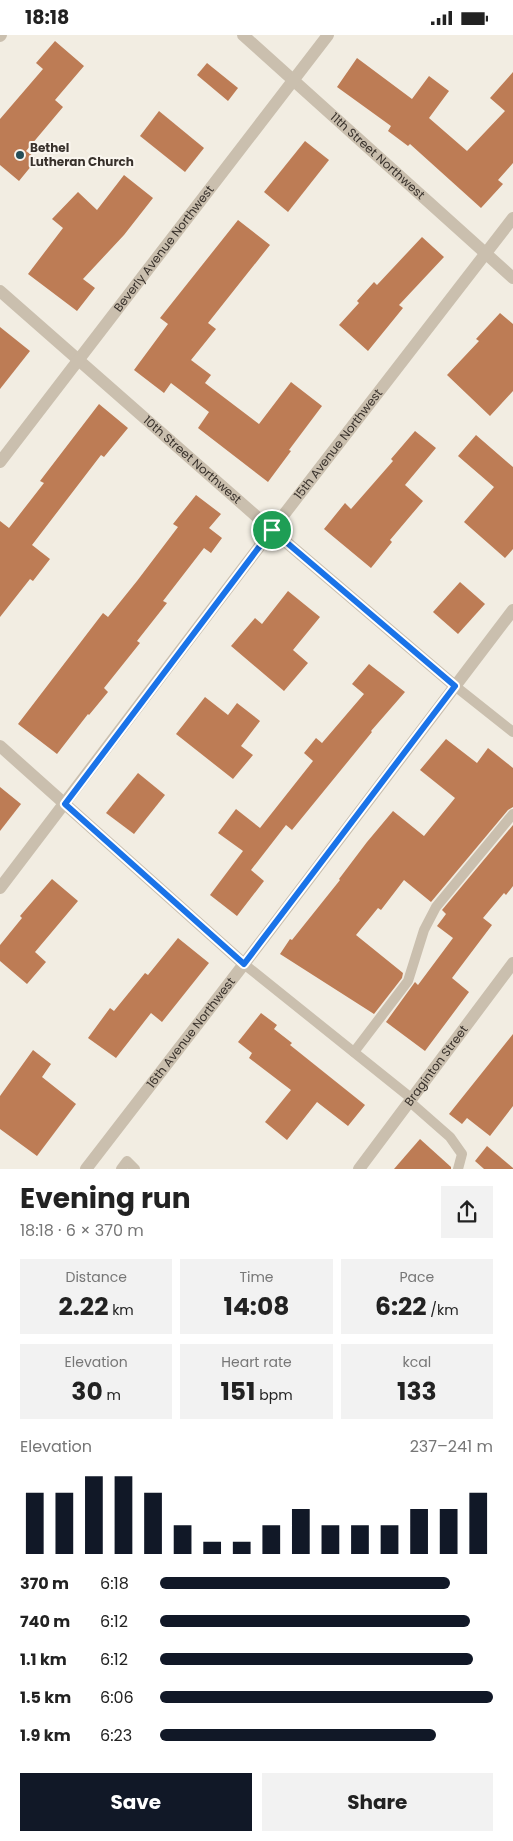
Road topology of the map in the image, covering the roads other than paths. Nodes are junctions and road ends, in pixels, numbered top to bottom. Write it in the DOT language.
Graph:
graph roads {
  1 [pos="242,35"];
  2 [pos="328,35"];
  3 [pos="292,80"];
  4 [pos="513,218"];
  5 [pos="485,253"];
  6 [pos="513,277"];
  7 [pos="0,291"];
  8 [pos="78,359"];
  9 [pos="0,462"];
  10 [pos="272,530"];
  11 [pos="513,610"];
  12 [pos="455,686"];
  13 [pos="513,732"];
  14 [pos="0,747"];
  15 [pos="65,804"];
  16 [pos="513,814"];
  17 [pos="0,888"];
  18 [pos="513,963"];
  19 [pos="244,964"];
  20 [pos="354,1052"];
  21 [pos="410,1100"];
  22 [pos="86,1169"];
  23 [pos="121,1169"];
  24 [pos="135,1169"];
  25 [pos="359,1169"];
  26 [pos="458,1169"];
  1 -- 3 [label="street, 11th Street Northwest"];
  2 -- 3 [label="street, Beverly Avenue Northwest"];
  3 -- 5 [label="street, 11th Street Northwest"];
  3 -- 8 [label="street, Beverly Avenue Northwest"];
  4 -- 5 [label="street, 15th Avenue Northwest"];
  5 -- 6 [label="street, 11th Street Northwest"];
  5 -- 10 [label="street, 15th Avenue Northwest"];
  7 -- 8 [label="street, 10th Street Northwest"];
  8 -- 9 [label="street, Beverly Avenue Northwest"];
  8 -- 10 [label="street, 10th Street Northwest"];
  10 -- 12 [label="street, 10th Street Northwest"];
  10 -- 15 [label="street, 15th Avenue Northwest"];
  11 -- 12 [label="street, 16th Avenue Northwest"];
  12 -- 13 [label="lane"];
  12 -- 19 [label="street, 16th Avenue Northwest"];
  14 -- 15 [label="street"];
  15 -- 17 [label="street, 15th Avenue Northwest"];
  15 -- 19 [label="street"];
  16 -- 20 [label="lane"];
  18 -- 21 [label="street, Braginton Street"];
  19 -- 20 [label="lane"];
  19 -- 22 [label="street, 16th Avenue Northwest"];
  20 -- 21 [label="lane"];
  21 -- 25 [label="street, Braginton Street"];
  21 -- 26 [label="lane"];
  23 -- 24 [label="lane"];
}
